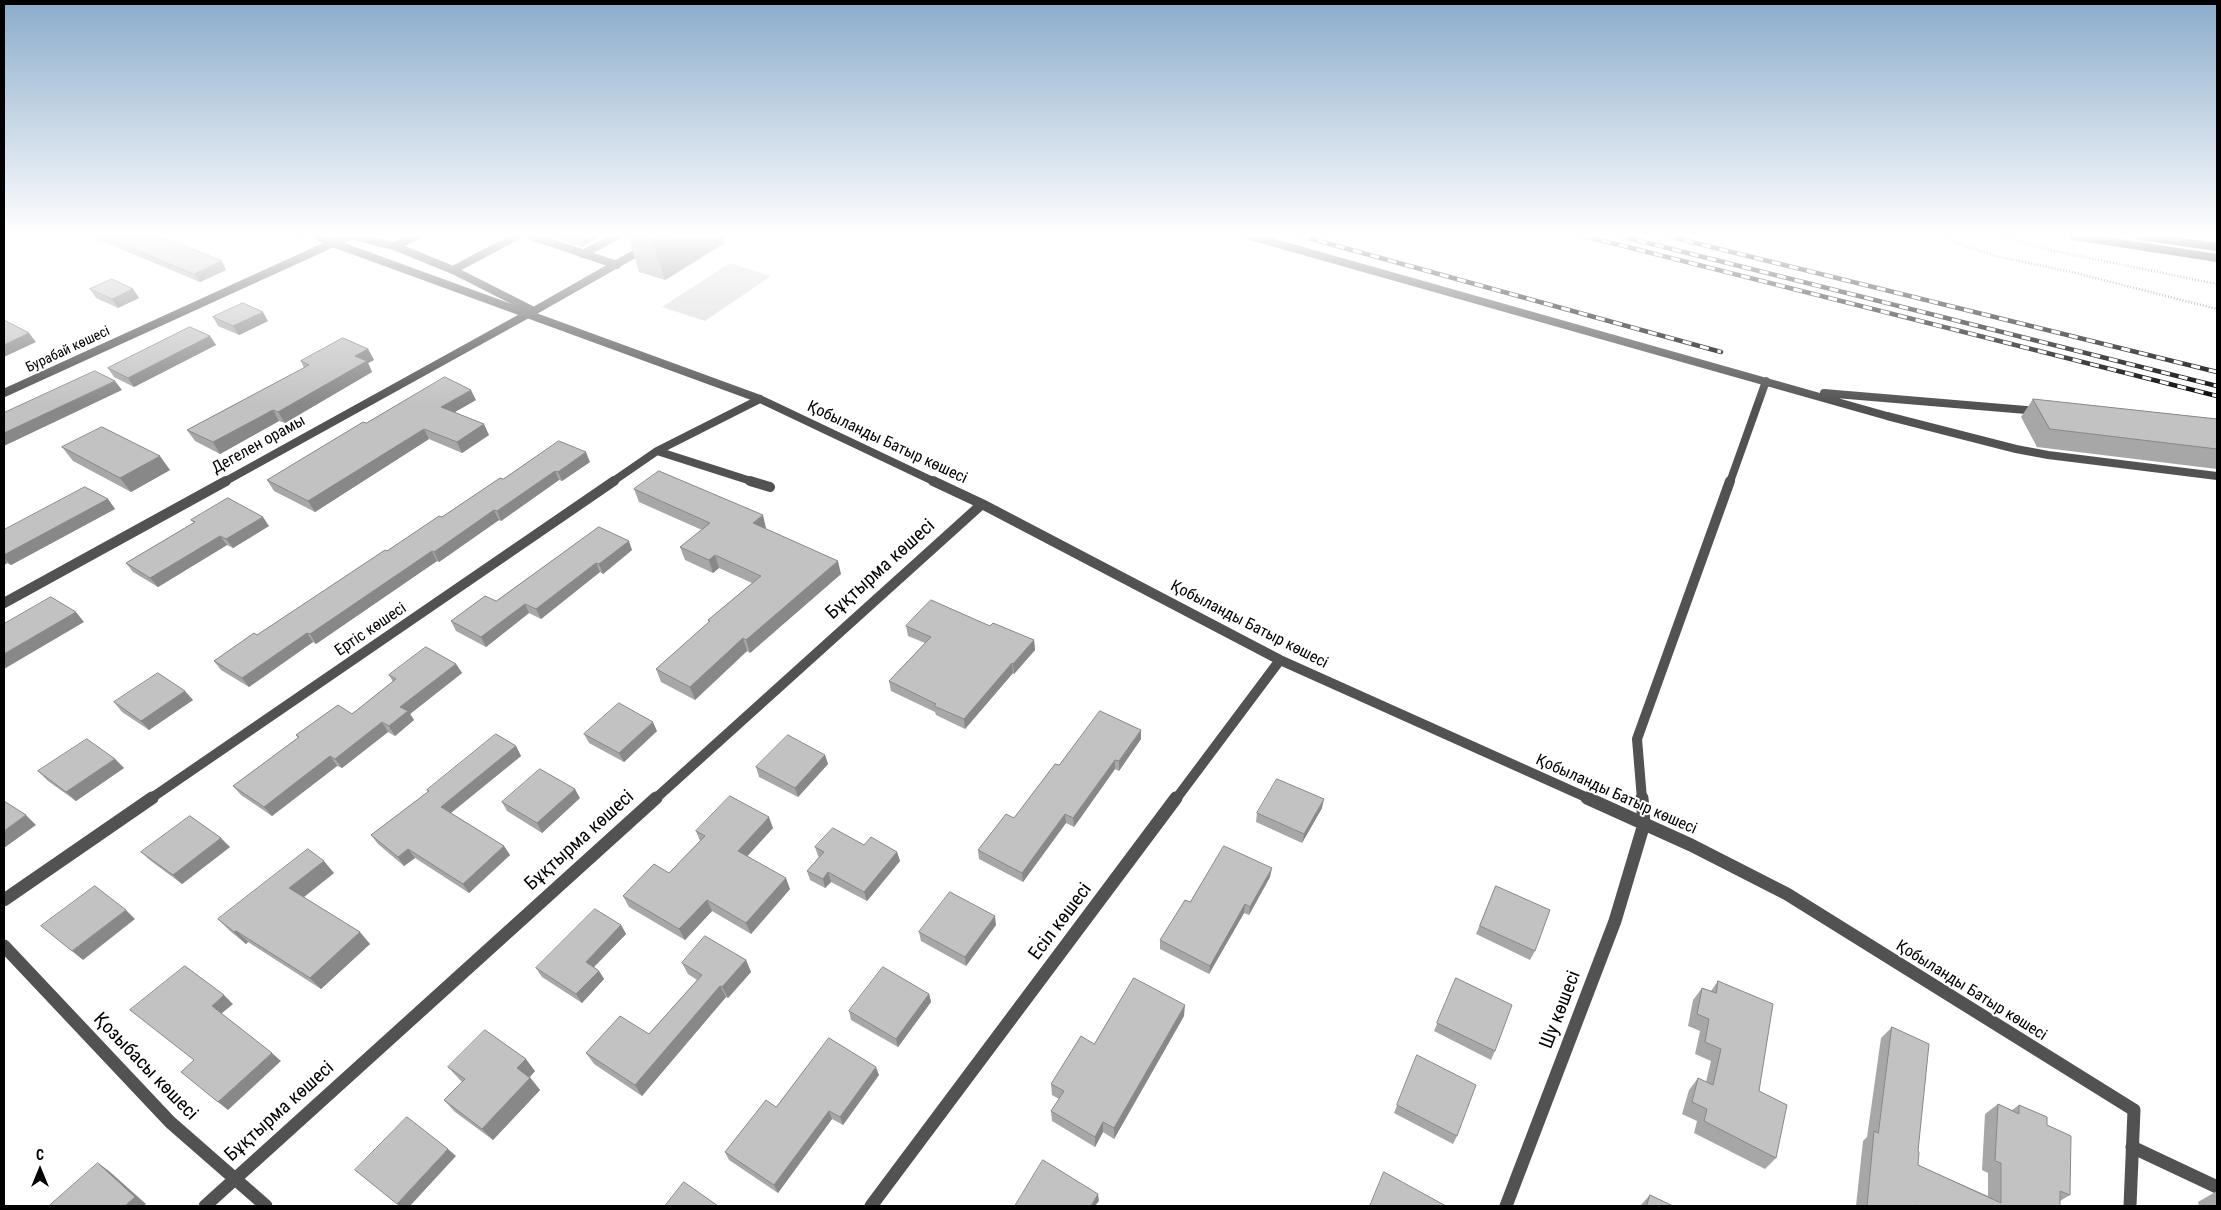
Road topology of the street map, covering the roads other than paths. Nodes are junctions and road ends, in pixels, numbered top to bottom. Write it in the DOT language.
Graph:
graph roads {
  1 [pos="225,292"];
  2 [pos="475,292"];
  3 [pos="495,292"];
  4 [pos="567,292"];
  5 [pos="1451,292"];
  6 [pos="531,312"];
  7 [pos="1766,381"];
  8 [pos="1805,392"];
  9 [pos="4,393"];
  10 [pos="760,399"];
  11 [pos="2050,412"];
  12 [pos="657,451"];
  13 [pos="2217,476"];
  14 [pos="770,487"];
  15 [pos="982,504"];
  16 [pos="4,604"];
  17 [pos="1280,660"];
  18 [pos="1644,824"];
  19 [pos="4,900"];
  20 [pos="4,946"];
  21 [pos="2132,1147"];
  22 [pos="234,1179"];
  23 [pos="2217,1187"];
  24 [pos="205,1206"];
  25 [pos="266,1206"];
  26 [pos="871,1206"];
  27 [pos="1506,1206"];
  28 [pos="2130,1206"];
  1 -- 9 [label="street, Бурабай көшесі"];
  2 -- 6 [label="street, Қобыланды Батыр көшесі"];
  3 -- 6 [label="street"];
  4 -- 6 [label="street, Дегелен орамы"];
  5 -- 7 [label="street"];
  6 -- 10 [label="street, Қобыланды Батыр көшесі"];
  6 -- 16 [label="street, Дегелен орамы"];
  7 -- 8 [label="street"];
  7 -- 18 [label="street"];
  8 -- 11 [label="street"];
  8 -- 13 [label="street"];
  10 -- 12 [label="street, Ертіс көшесі"];
  10 -- 15 [label="street, Қобыланды Батыр көшесі"];
  12 -- 14 [label="street"];
  12 -- 19 [label="street, Ертіс көшесі"];
  15 -- 17 [label="street, Қобыланды Батыр көшесі"];
  15 -- 22 [label="street, Бұқтырма көшесі"];
  17 -- 18 [label="street, Қобыланды Батыр көшесі"];
  17 -- 26 [label="street, Есіл көшесі"];
  18 -- 21 [label="street, Қобыланды Батыр көшесі"];
  18 -- 27 [label="street, Шу көшесі"];
  20 -- 22 [label="street, Қозыбасы көшесі"];
  21 -- 23 [label="street"];
  21 -- 28 [label="street"];
  22 -- 24 [label="street, Бұқтырма көшесі"];
  22 -- 25 [label="street, Қозыбасы көшесі"];
}
